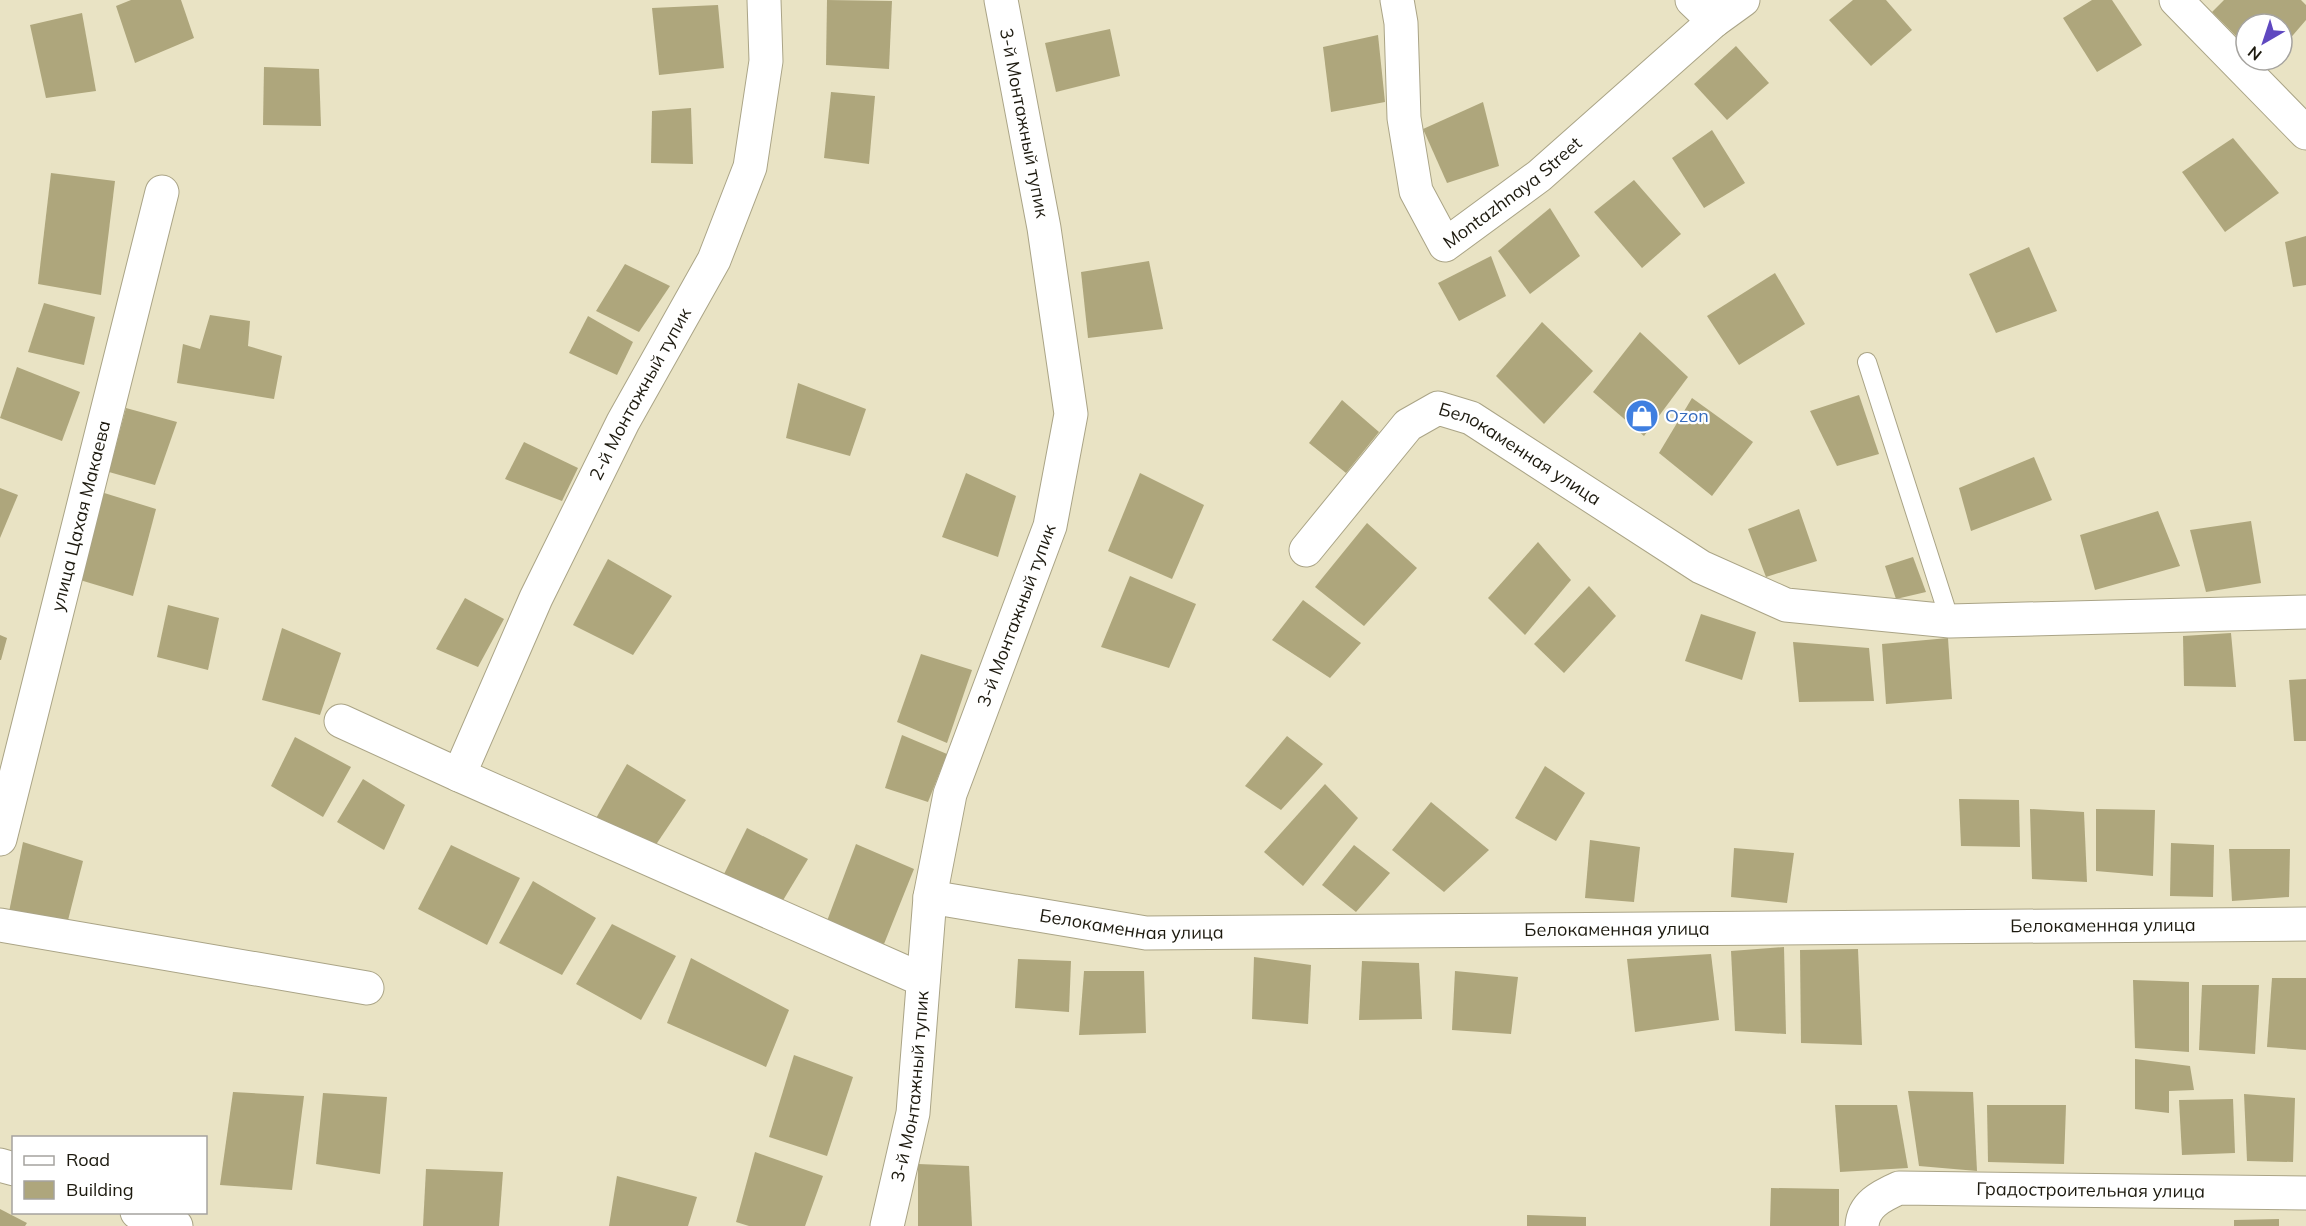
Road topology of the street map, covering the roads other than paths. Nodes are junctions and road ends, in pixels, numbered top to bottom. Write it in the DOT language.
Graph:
graph roads {
  1 [pos="764,0"];
  2 [pos="1002,0"];
  3 [pos="1397,0"];
  4 [pos="1743,0"];
  5 [pos="2176,0"];
  6 [pos="1703,10"];
  7 [pos="2306,133"];
  8 [pos="162,192"];
  9 [pos="1867,362"];
  10 [pos="1306,550"];
  11 [pos="2306,612"];
  12 [pos="1950,621"];
  13 [pos="341,721"];
  14 [pos="459,775"];
  15 [pos="0,839"];
  16 [pos="930,897"];
  17 [pos="2306,924"];
  18 [pos="0,925"];
  19 [pos="923,980"];
  20 [pos="367,988"];
  21 [pos="2306,1192"];
  22 [pos="1869,1212"];
  23 [pos="143,1214"];
  24 [pos="176,1226"];
  25 [pos="887,1226"];
  1 -- 14 [label="street, 2-й Монтажный тупик"];
  2 -- 16 [label="street, 3-й Монтажный тупик"];
  3 -- 6 [label="street, Montazhnaya Street"];
  4 -- 6 [label="street, Montazhnaya Street"];
  5 -- 7 [label="street"];
  8 -- 15 [label="street, улица Цахая Макаева"];
  9 -- 12 [label="lane"];
  10 -- 12 [label="street, Белокаменная улица"];
  11 -- 12 [label="street, Белокаменная улица"];
  13 -- 14 [label="street"];
  14 -- 19 [label="street"];
  16 -- 17 [label="street, Белокаменная улица"];
  16 -- 19 [label="street, 3-й Монтажный тупик"];
  18 -- 20 [label="street"];
  19 -- 25 [label="street, 3-й Монтажный тупик"];
  21 -- 22 [label="street, Градостроительная улица"];
  23 -- 24 [label="street"];
}
